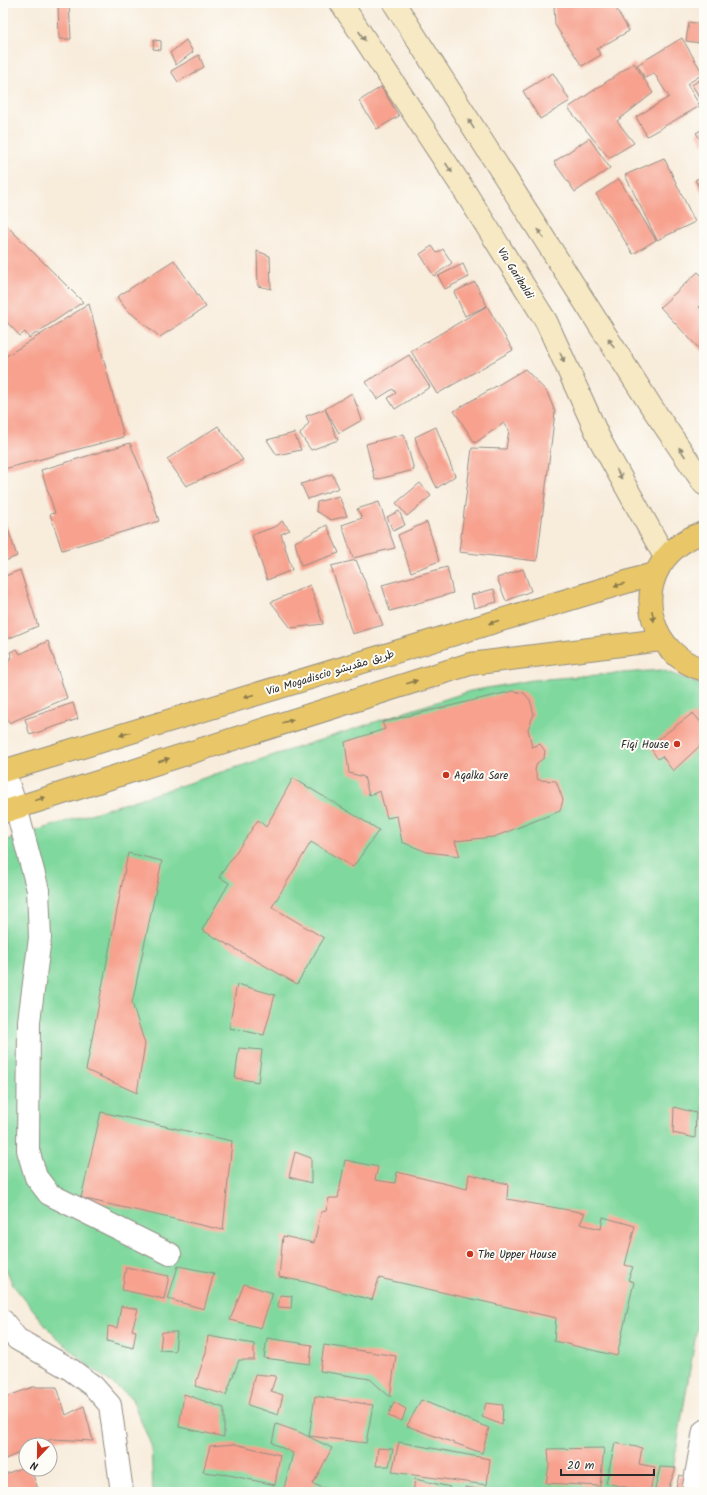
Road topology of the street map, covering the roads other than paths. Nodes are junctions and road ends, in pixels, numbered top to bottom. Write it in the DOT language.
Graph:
graph roads {
  1 [pos="341,3"];
  2 [pos="394,3"];
  3 [pos="704,484"];
  4 [pos="704,533"];
  5 [pos="661,565"];
  6 [pos="661,640"];
  7 [pos="704,670"];
  8 [pos="3,771"];
  9 [pos="10,809"];
  10 [pos="170,1254"];
  11 [pos="3,1321"];
  12 [pos="704,1431"];
  13 [pos="122,1492"];
  14 [pos="694,1492"];
  1 -- 5 [label="main road, Via Garibaldi, one-way"];
  3 -- 2 [label="main road, one-way"];
  4 -- 5 [label="highway"];
  5 -- 6 [label="highway, one-way"];
  5 -- 8 [label="highway, Via Mogadiscio طريق مقديشو, one-way"];
  6 -- 7 [label="highway"];
  9 -- 6 [label="highway, one-way"];
  8 -- 9 [label="street"];
  9 -- 10 [label="street"];
  11 -- 13 [label="street"];
  12 -- 14 [label="street"];
}
